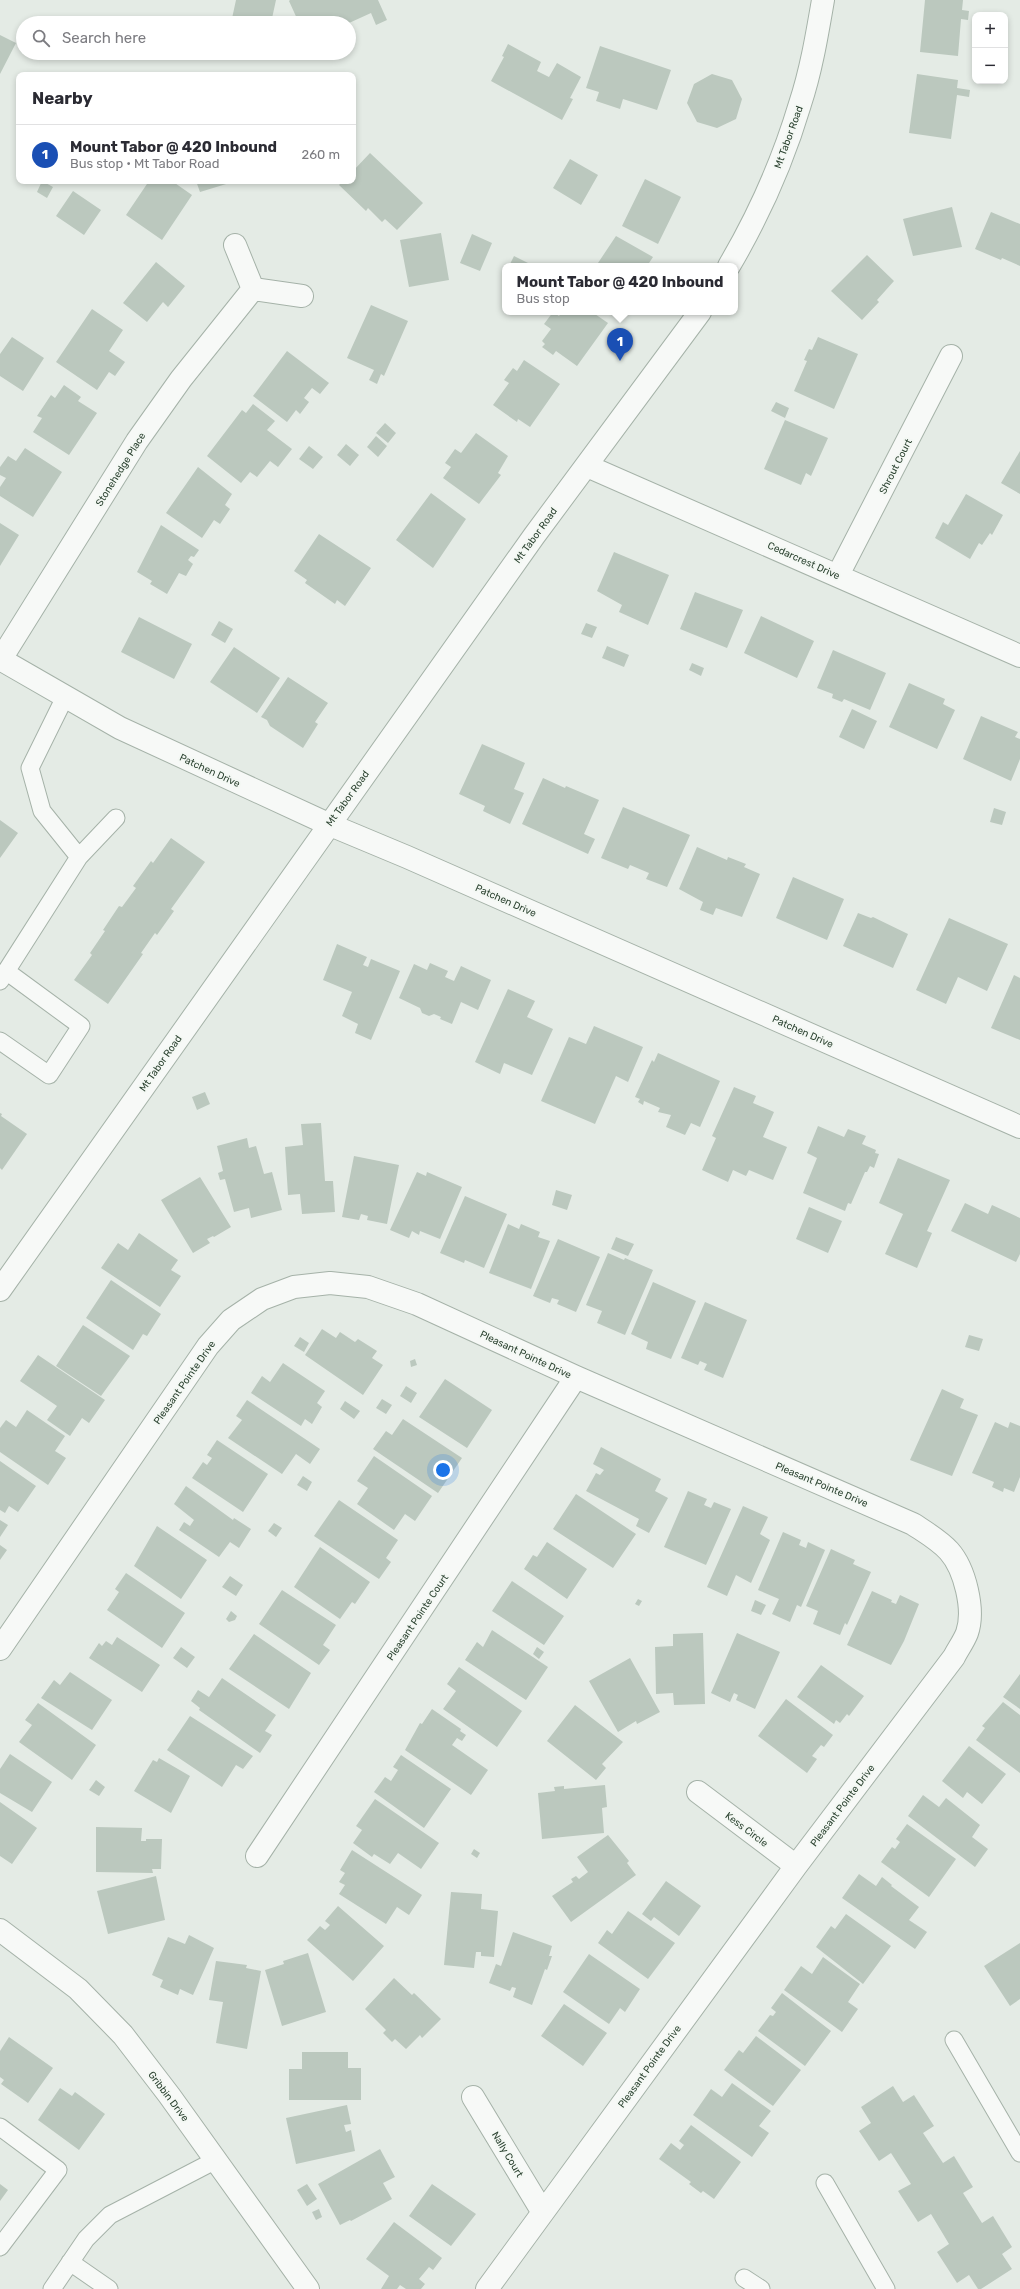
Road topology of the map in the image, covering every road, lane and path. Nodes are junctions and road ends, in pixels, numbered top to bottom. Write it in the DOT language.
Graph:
graph roads {
  1 [pos="823,0"];
  2 [pos="235,245"];
  3 [pos="731,263"];
  4 [pos="252,289"];
  5 [pos="302,296"];
  6 [pos="698,315"];
  7 [pos="951,356"];
  8 [pos="587,466"];
  9 [pos="838,575"];
  10 [pos="1020,656"];
  11 [pos="0,659"];
  12 [pos="65,697"];
  13 [pos="116,818"];
  14 [pos="328,824"];
  15 [pos="79,856"];
  16 [pos="3,976"];
  17 [pos="0,1041"];
  18 [pos="1020,1127"];
  19 [pos="0,1290"];
  20 [pos="576,1377"];
  21 [pos="0,1649"];
  22 [pos="698,1792"];
  23 [pos="257,1856"];
  24 [pos="796,1866"];
  25 [pos="0,1930"];
  26 [pos="954,2040"];
  27 [pos="473,2097"];
  28 [pos="0,2127"];
  29 [pos="1020,2153"];
  30 [pos="216,2160"];
  31 [pos="825,2183"];
  32 [pos="542,2211"];
  33 [pos="0,2247"];
  34 [pos="70,2262"];
  35 [pos="744,2278"];
  36 [pos="52,2289"];
  37 [pos="109,2289"];
  38 [pos="308,2289"];
  39 [pos="487,2289"];
  40 [pos="761,2289"];
  41 [pos="886,2289"];
  1 -- 3 [label="street, Mt Tabor Road"];
  2 -- 4 [label="street"];
  4 -- 5 [label="street"];
  4 -- 11 [label="street, Stonehedge Place"];
  6 -- 8 [label="street, Mt Tabor Road"];
  7 -- 9 [label="street, Shrout Court"];
  8 -- 9 [label="street, Cedarcrest Drive"];
  8 -- 14 [label="street, Mt Tabor Road"];
  9 -- 10 [label="street, Cedarcrest Drive"];
  11 -- 12 [label="street, Patchen Drive"];
  12 -- 14 [label="street, Patchen Drive"];
  12 -- 15 [label="lane"];
  13 -- 15 [label="lane"];
  14 -- 18 [label="street, Patchen Drive"];
  14 -- 19 [label="street, Mt Tabor Road"];
  15 -- 16 [label="lane"];
  16 -- 17 [label="lane"];
  20 -- 21 [label="street, Pleasant Pointe Drive"];
  20 -- 23 [label="street, Pleasant Pointe Court"];
  20 -- 24 [label="street, Pleasant Pointe Drive"];
  22 -- 24 [label="street, Kess Circle"];
  24 -- 32 [label="street, Pleasant Pointe Drive"];
  25 -- 30 [label="street, Gribbin Drive"];
  26 -- 29 [label="lane"];
  27 -- 32 [label="street, Nally Court"];
  28 -- 33 [label="lane"];
  30 -- 34 [label="lane"];
  30 -- 38 [label="street, Gribbin Drive"];
  31 -- 41 [label="lane"];
  32 -- 39 [label="street, Pleasant Pointe Drive"];
  34 -- 36 [label="lane"];
  34 -- 37 [label="lane"];
  35 -- 40 [label="lane"];
}
